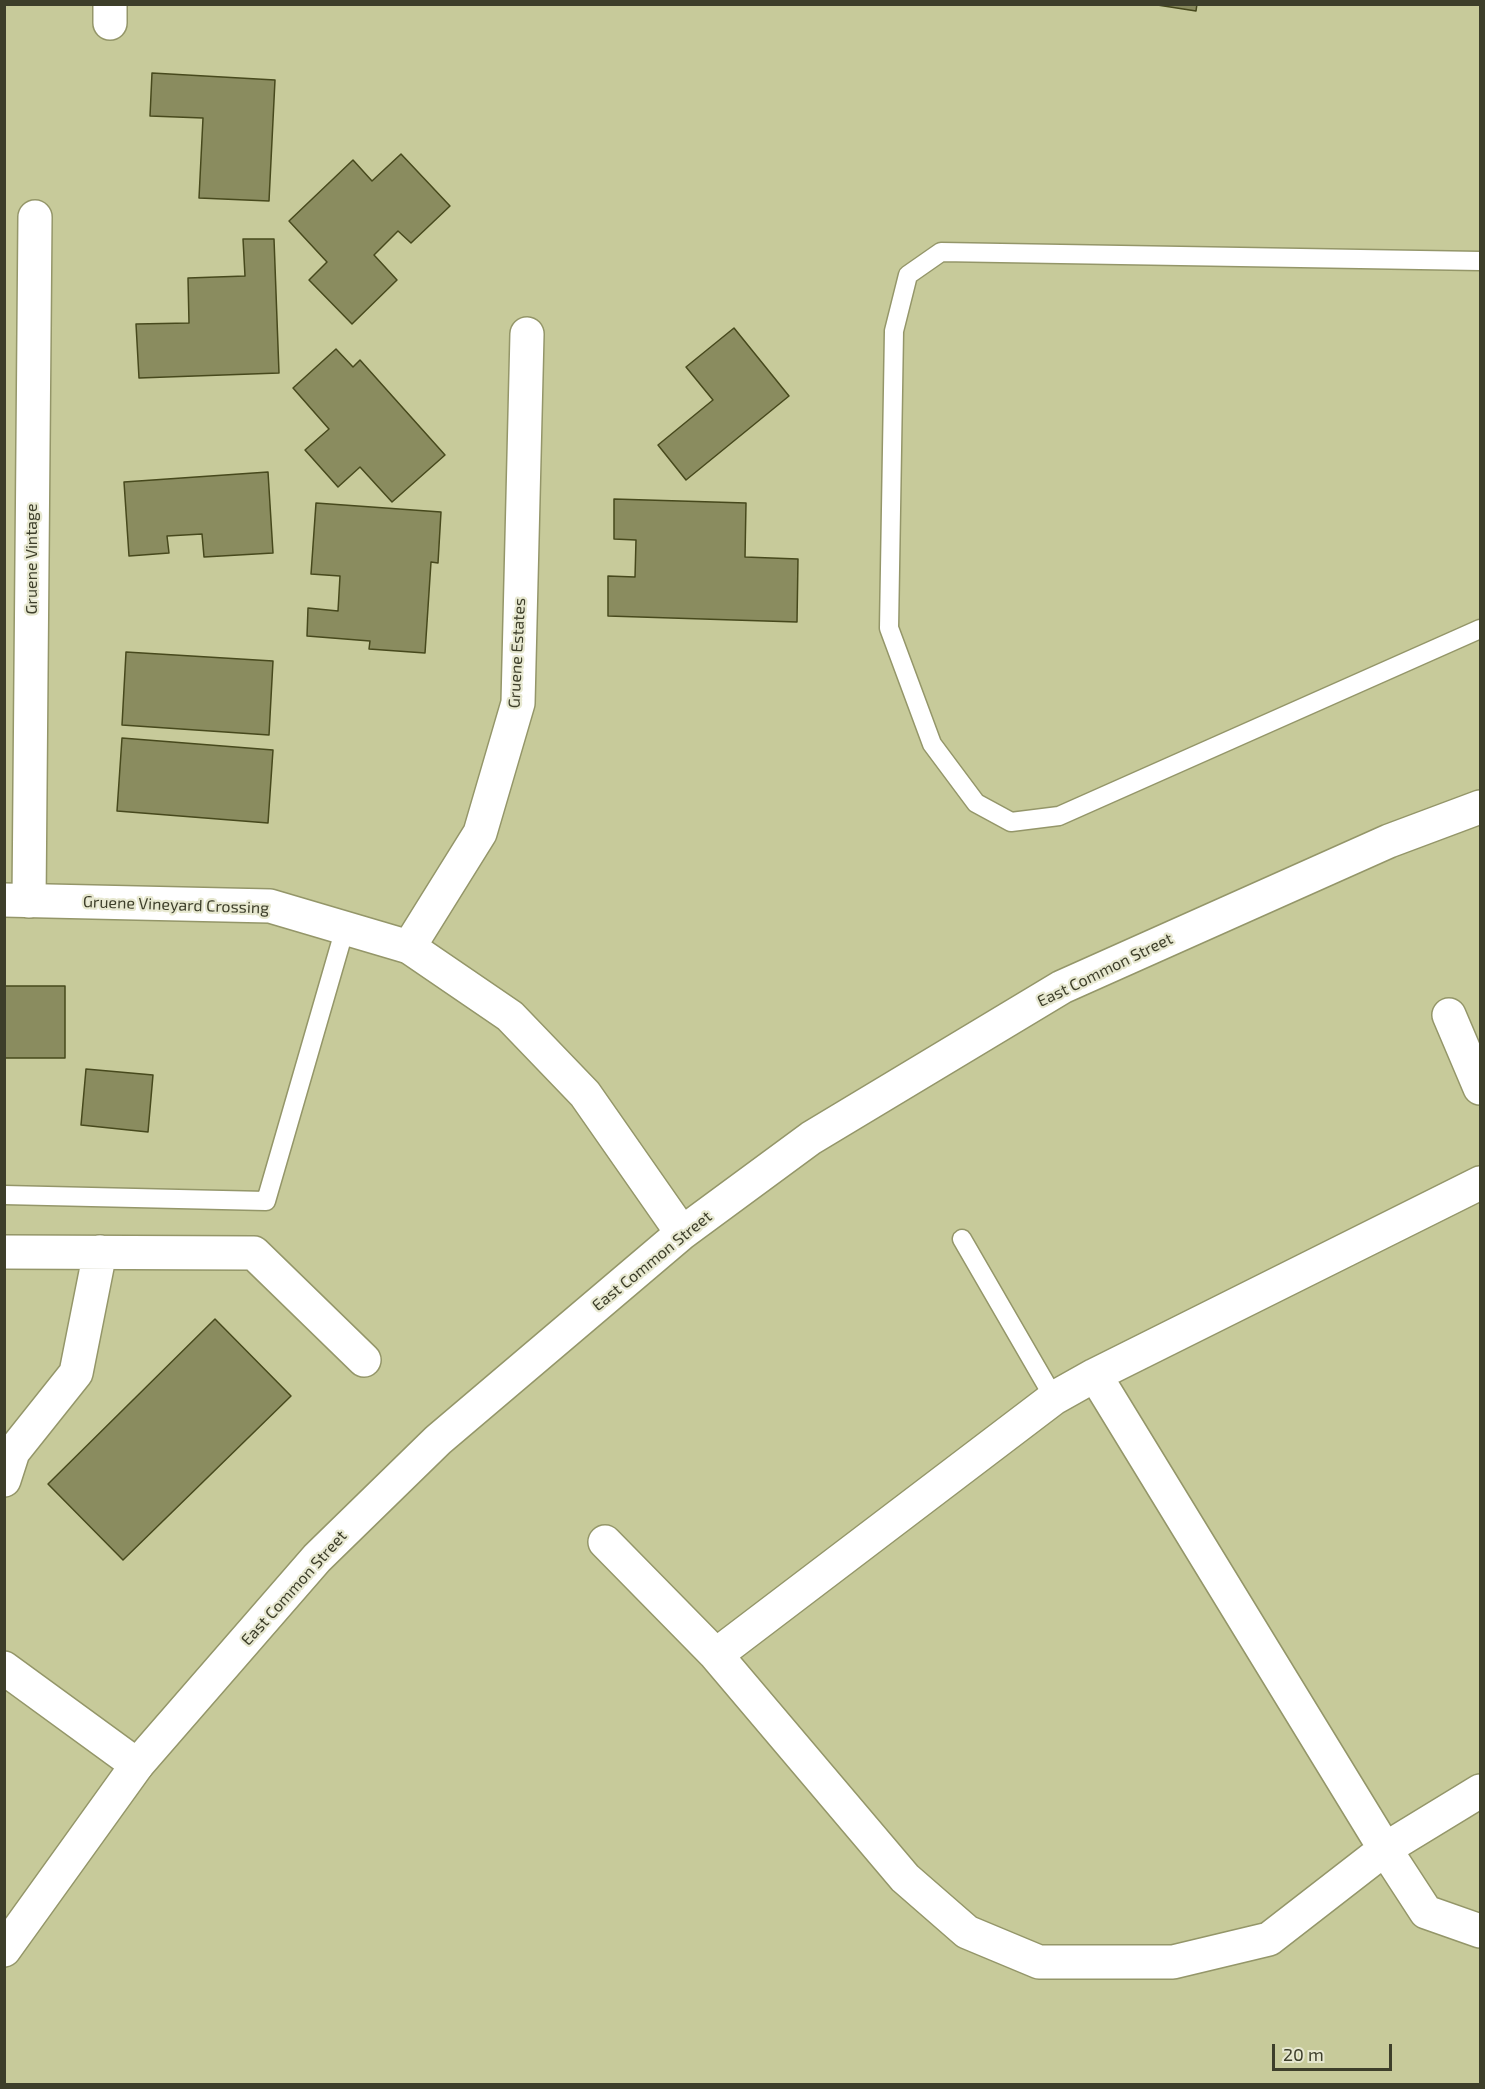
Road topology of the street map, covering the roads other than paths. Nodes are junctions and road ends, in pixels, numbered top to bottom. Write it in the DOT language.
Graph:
graph roads {
  1 [pos="35,217"];
  2 [pos="1480,261"];
  3 [pos="527,334"];
  4 [pos="1480,629"];
  5 [pos="1480,807"];
  6 [pos="17,901"];
  7 [pos="345,928"];
  8 [pos="409,947"];
  9 [pos="1449,1015"];
  10 [pos="1480,1088"];
  11 [pos="1480,1183"];
  12 [pos="4,1195"];
  13 [pos="682,1233"];
  14 [pos="962,1239"];
  15 [pos="4,1252"];
  16 [pos="100,1252"];
  17 [pos="364,1360"];
  18 [pos="1095,1375"];
  19 [pos="1054,1398"];
  20 [pos="4,1480"];
  21 [pos="605,1542"];
  22 [pos="717,1655"];
  23 [pos="4,1668"];
  24 [pos="137,1765"];
  25 [pos="1480,1791"];
  26 [pos="1385,1849"];
  27 [pos="1480,1931"];
  28 [pos="4,1950"];
  1 -- 6 [label="street, Gruene Vintage"];
  2 -- 4 [label="lane"];
  3 -- 8 [label="street, Gruene Estates"];
  5 -- 13 [label="street, East Common Street"];
  6 -- 7 [label="street, Gruene Vineyard Crossing"];
  7 -- 8 [label="street, Gruene Vineyard Crossing"];
  7 -- 12 [label="lane"];
  8 -- 13 [label="street, Gruene Vineyard Crossing"];
  9 -- 10 [label="street"];
  11 -- 18 [label="street"];
  13 -- 24 [label="street, East Common Street"];
  14 -- 19 [label="lane"];
  15 -- 16 [label="street"];
  16 -- 17 [label="street"];
  16 -- 20 [label="street"];
  18 -- 19 [label="street"];
  18 -- 26 [label="street"];
  19 -- 22 [label="street"];
  21 -- 22 [label="street"];
  22 -- 26 [label="street"];
  23 -- 24 [label="street"];
  24 -- 28 [label="street, East Common Street"];
  25 -- 26 [label="street"];
  26 -- 27 [label="street"];
}
